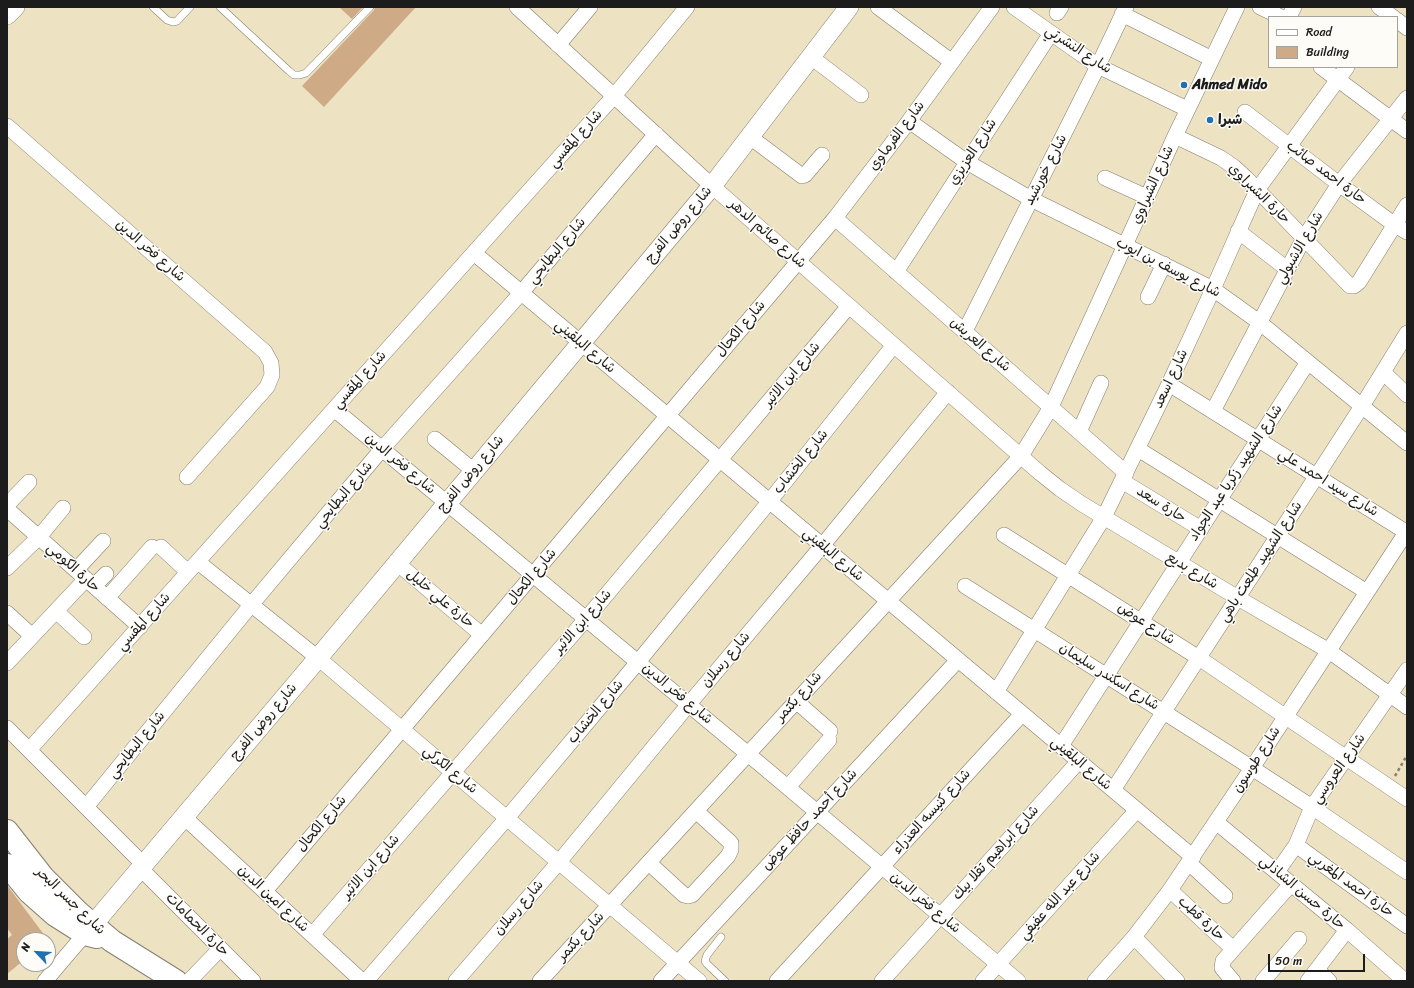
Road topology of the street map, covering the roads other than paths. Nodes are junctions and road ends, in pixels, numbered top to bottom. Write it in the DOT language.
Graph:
graph roads {
  1 [pos="15,7"];
  2 [pos="153,7"];
  3 [pos="190,7"];
  4 [pos="220,7"];
  5 [pos="370,7"];
  6 [pos="516,7"];
  7 [pos="590,7"];
  8 [pos="687,7"];
  9 [pos="849,7"];
  10 [pos="878,7"];
  11 [pos="992,7"];
  12 [pos="1014,7"];
  13 [pos="1237,7"];
  14 [pos="1260,7"];
  15 [pos="1294,7"];
  16 [pos="1124,11"];
  17 [pos="7,15"];
  18 [pos="1279,16"];
  19 [pos="1290,16"];
  20 [pos="1398,21"];
  21 [pos="1407,28"];
  22 [pos="1051,33"];
  23 [pos="558,45"];
  24 [pos="811,57"];
  25 [pos="1212,59"];
  26 [pos="952,62"];
  27 [pos="1098,66"];
  28 [pos="1322,68"];
  29 [pos="1346,68"];
  30 [pos="1337,80"];
  31 [pos="614,96"];
  32 [pos="861,96"];
  33 [pos="1407,98"];
  34 [pos="1187,109"];
  35 [pos="1246,112"];
  36 [pos="1391,119"];
  37 [pos="909,121"];
  38 [pos="7,126"];
  39 [pos="1407,131"];
  40 [pos="656,134"];
  41 [pos="1175,136"];
  42 [pos="750,137"];
  43 [pos="1289,145"];
  44 [pos="822,155"];
  45 [pos="967,162"];
  46 [pos="1105,178"];
  47 [pos="1339,184"];
  48 [pos="712,186"];
  49 [pos="1257,190"];
  50 [pos="1147,197"];
  51 [pos="1031,199"];
  52 [pos="1407,206"];
  53 [pos="835,218"];
  54 [pos="1401,228"];
  55 [pos="1238,231"];
  56 [pos="1304,238"];
  57 [pos="1125,246"];
  58 [pos="474,253"];
  59 [pos="798,261"];
  60 [pos="1164,264"];
  61 [pos="1287,269"];
  62 [pos="896,272"];
  63 [pos="1213,289"];
  64 [pos="521,293"];
  65 [pos="1148,297"];
  66 [pos="849,306"];
  67 [pos="1259,322"];
  68 [pos="965,332"];
  69 [pos="1407,333"];
  70 [pos="580,343"];
  71 [pos="894,345"];
  72 [pos="1308,362"];
  73 [pos="1383,372"];
  74 [pos="1101,383"];
  75 [pos="1169,384"];
  76 [pos="948,392"];
  77 [pos="1407,395"];
  78 [pos="1362,406"];
  79 [pos="1051,408"];
  80 [pos="334,409"];
  81 [pos="1213,411"];
  82 [pos="667,416"];
  83 [pos="1079,432"];
  84 [pos="435,439"];
  85 [pos="1258,439"];
  86 [pos="1407,443"];
  87 [pos="1138,448"];
  88 [pos="382,449"];
  89 [pos="1021,456"];
  90 [pos="720,460"];
  91 [pos="474,471"];
  92 [pos="1317,476"];
  93 [pos="187,477"];
  94 [pos="1124,477"];
  95 [pos="29,482"];
  96 [pos="1219,499"];
  97 [pos="770,502"];
  98 [pos="447,503"];
  99 [pos="7,505"];
  100 [pos="63,508"];
  101 [pos="7,509"];
  102 [pos="1104,518"];
  103 [pos="1200,529"];
  104 [pos="1407,531"];
  105 [pos="1004,535"];
  106 [pos="1278,536"];
  107 [pos="39,537"];
  108 [pos="103,541"];
  109 [pos="822,546"];
  110 [pos="397,563"];
  111 [pos="1179,563"];
  112 [pos="193,567"];
  113 [pos="7,568"];
  114 [pos="106,574"];
  115 [pos="533,574"];
  116 [pos="1069,575"];
  117 [pos="86,579"];
  118 [pos="965,586"];
  119 [pos="1367,592"];
  120 [pos="107,598"];
  121 [pos="1238,598"];
  122 [pos="887,601"];
  123 [pos="251,604"];
  124 [pos="56,611"];
  125 [pos="7,613"];
  126 [pos="586,618"];
  127 [pos="1141,621"];
  128 [pos="140,627"];
  129 [pos="1035,630"];
  130 [pos="482,635"];
  131 [pos="32,636"];
  132 [pos="84,637"];
  133 [pos="1328,651"];
  134 [pos="318,658"];
  135 [pos="1199,658"];
  136 [pos="958,660"];
  137 [pos="638,662"];
  138 [pos="7,663"];
  139 [pos="1407,670"];
  140 [pos="1106,675"];
  141 [pos="996,692"];
  142 [pos="1390,695"];
  143 [pos="796,701"];
  144 [pos="689,704"];
  145 [pos="1407,707"];
  146 [pos="1164,712"];
  147 [pos="1022,714"];
  148 [pos="1285,717"];
  149 [pos="7,728"];
  150 [pos="402,730"];
  151 [pos="1061,746"];
  152 [pos="29,750"];
  153 [pos="748,754"];
  154 [pos="1346,757"];
  155 [pos="1079,762"];
  156 [pos="1252,768"];
  157 [pos="453,773"];
  158 [pos="788,787"];
  159 [pos="1113,790"];
  160 [pos="1407,799"];
  161 [pos="86,807"];
  162 [pos="1312,807"];
  163 [pos="1137,810"];
  164 [pos="696,811"];
  165 [pos="817,812"];
  166 [pos="184,817"];
  167 [pos="507,818"];
  168 [pos="1216,822"];
  169 [pos="7,832"];
  170 [pos="1296,845"];
  171 [pos="1191,860"];
  172 [pos="559,862"];
  173 [pos="649,863"];
  174 [pos="7,865"];
  175 [pos="142,867"];
  176 [pos="882,867"];
  177 [pos="1277,872"];
  178 [pos="1407,872"];
  179 [pos="1291,884"];
  180 [pos="1170,890"];
  181 [pos="265,891"];
  182 [pos="1225,896"];
  183 [pos="610,906"];
  184 [pos="940,916"];
  185 [pos="1407,926"];
  186 [pos="89,929"];
  187 [pos="1347,930"];
  188 [pos="312,935"];
  189 [pos="720,937"];
  190 [pos="1134,937"];
  191 [pos="1299,939"];
  192 [pos="1232,948"];
  193 [pos="220,949"];
  194 [pos="678,963"];
  195 [pos="998,965"];
  196 [pos="1312,976"];
  197 [pos="175,980"];
  198 [pos="721,980"];
  199 [pos="45,981"];
  200 [pos="253,981"];
  201 [pos="362,981"];
  202 [pos="366,981"];
  203 [pos="456,981"];
  204 [pos="540,981"];
  205 [pos="661,981"];
  206 [pos="699,981"];
  207 [pos="777,981"];
  208 [pos="882,981"];
  209 [pos="984,981"];
  210 [pos="1018,981"];
  211 [pos="1095,981"];
  212 [pos="1177,981"];
  213 [pos="1233,981"];
  214 [pos="1263,981"];
  215 [pos="1329,981"];
  216 [pos="1405,981"];
  1 -- 17 [label="street"];
  2 -- 3 [label="lane"];
  4 -- 5 [label="lane"];
  6 -- 23 [label="street, شارع صائم الدهر"];
  7 -- 23 [label="street"];
  8 -- 31 [label="street, شارع المقسي"];
  9 -- 24 [label="street, شارع روض الفرج"];
  10 -- 26 [label="street"];
  11 -- 26 [label="street, شارع الفرماوي"];
  12 -- 22 [label="street, شارع النشرتي"];
  13 -- 25 [label="street, شارع الشبراوي"];
  14 -- 18 [label="street"];
  15 -- 19 [label="street"];
  16 -- 25 [label="street"];
  16 -- 27 [label="street, شارع خورشيد"];
  20 -- 21 [label="street"];
  22 -- 27 [label="street, شارع النشرتي"];
  22 -- 45 [label="street, شارع العزيزي"];
  23 -- 31 [label="street, شارع صائم الدهر"];
  24 -- 32 [label="street"];
  24 -- 42 [label="street, شارع روض الفرج"];
  25 -- 34 [label="street, شارع الشبراوي"];
  26 -- 37 [label="street, شارع الفرماوي"];
  27 -- 34 [label="street, شارع النشرتي"];
  27 -- 51 [label="street, شارع خورشيد"];
  28 -- 30 [label="street"];
  29 -- 30 [label="street, شارع اسعد"];
  30 -- 36 [label="street"];
  30 -- 43 [label="street, شارع اسعد"];
  31 -- 40 [label="street, شارع صائم الدهر"];
  31 -- 58 [label="street, شارع المقسي"];
  33 -- 36 [label="street, شارع الاشبولي"];
  34 -- 41 [label="street, شارع الشبراوي"];
  35 -- 43 [label="street, حارة احمد صائب"];
  36 -- 39 [label="street"];
  36 -- 47 [label="street, شارع الاشبولي"];
  37 -- 45 [label="street, شارع يوسف بن ايوب"];
  37 -- 53 [label="street, شارع الفرماوي"];
  38 -- 93 [label="street, شارع فخر الدين"];
  40 -- 48 [label="street, شارع صائم الدهر"];
  40 -- 64 [label="street, شارع البطايحي"];
  41 -- 49 [label="street, حارة الشبراوي"];
  41 -- 50 [label="street, شارع الشبراوي"];
  42 -- 44 [label="street"];
  42 -- 48 [label="street, شارع روض الفرج"];
  43 -- 47 [label="street, حارة احمد صائب"];
  43 -- 49 [label="street, شارع اسعد"];
  45 -- 51 [label="street, شارع يوسف بن ايوب"];
  45 -- 62 [label="street, شارع العزيزي"];
  46 -- 50 [label="street"];
  47 -- 54 [label="street, حارة احمد صائب"];
  47 -- 56 [label="street, شارع الاشبولي"];
  48 -- 59 [label="street, شارع صائم الدهر"];
  48 -- 70 [label="street, شارع روض الفرج"];
  49 -- 55 [label="street, شارع اسعد"];
  49 -- 56 [label="street, حارة الشبراوي"];
  50 -- 57 [label="street, شارع الشبراوي"];
  51 -- 57 [label="street, شارع يوسف بن ايوب"];
  51 -- 68 [label="street, شارع خورشيد"];
  52 -- 54 [label="street"];
  53 -- 59 [label="street, شارع الفرماوي"];
  53 -- 62 [label="street, شارع العريش"];
  54 -- 56 [label="street, حارة الشبراوي"];
  55 -- 61 [label="street"];
  55 -- 63 [label="street, شارع اسعد"];
  56 -- 61 [label="street, شارع الاشبولي"];
  57 -- 60 [label="street, شارع يوسف بن ايوب"];
  57 -- 79 [label="street, شارع الشبراوي"];
  58 -- 64 [label="street, شارع البلقيني"];
  58 -- 80 [label="street, شارع المقسي"];
  59 -- 66 [label="street, شارع صائم الدهر"];
  59 -- 82 [label="street, شارع الكحال"];
  60 -- 63 [label="street, شارع يوسف بن ايوب"];
  60 -- 65 [label="street"];
  61 -- 67 [label="street, شارع الاشبولي"];
  62 -- 68 [label="street, شارع العريش"];
  63 -- 67 [label="street, شارع يوسف بن ايوب"];
  63 -- 75 [label="street, شارع اسعد"];
  64 -- 70 [label="street, شارع البلقيني"];
  64 -- 88 [label="street, شارع البطايحي"];
  66 -- 71 [label="street, شارع صائم الدهر"];
  66 -- 90 [label="street, شارع ابن الاثير"];
  67 -- 72 [label="street, شارع يوسف بن ايوب"];
  67 -- 81 [label="street, شارع الاشبولي"];
  68 -- 79 [label="street, شارع العريش"];
  69 -- 73 [label="street, شارع الشهيد طلعت باهي"];
  70 -- 82 [label="street, شارع البلقيني"];
  70 -- 91 [label="street, شارع روض الفرج"];
  71 -- 76 [label="street, شارع صائم الدهر"];
  71 -- 97 [label="street, شارع الخشاب"];
  72 -- 78 [label="street, شارع يوسف بن ايوب"];
  72 -- 85 [label="street, شارع الشهيد زكريا عبد الجواد"];
  73 -- 77 [label="street"];
  73 -- 78 [label="street, شارع الشهيد طلعت باهي"];
  74 -- 83 [label="street"];
  75 -- 81 [label="street, شارع سيد احمد علي"];
  75 -- 87 [label="street, شارع اسعد"];
  76 -- 89 [label="street, شارع صائم الدهر"];
  76 -- 109 [label="street, شارع رسلان"];
  78 -- 86 [label="street, شارع يوسف بن ايوب"];
  78 -- 92 [label="street, شارع الشهيد طلعت باهي"];
  79 -- 83 [label="street, شارع العريش"];
  79 -- 89 [label="street, شارع بكتمر"];
  80 -- 88 [label="street, شارع فخر الدين"];
  80 -- 112 [label="street, شارع المقسي"];
  81 -- 85 [label="street, شارع سيد احمد علي"];
  82 -- 90 [label="street, شارع البلقيني"];
  82 -- 115 [label="street, شارع الكحال"];
  83 -- 94 [label="street, شارع العريش"];
  84 -- 91 [label="street"];
  85 -- 92 [label="street, شارع سيد احمد علي"];
  85 -- 96 [label="street, شارع الشهيد زكريا عبد الجواد"];
  87 -- 94 [label="street, شارع اسعد"];
  87 -- 96 [label="street"];
  88 -- 98 [label="street, شارع فخر الدين"];
  88 -- 123 [label="street, شارع البطايحي"];
  89 -- 102 [label="street, شارع بديع"];
  89 -- 122 [label="street, شارع بكتمر"];
  90 -- 97 [label="street, شارع البلقيني"];
  90 -- 126 [label="street, شارع ابن الاثير"];
  91 -- 98 [label="street, شارع روض الفرج"];
  92 -- 104 [label="street, شارع سيد احمد علي"];
  92 -- 106 [label="street, شارع الشهيد طلعت باهي"];
  94 -- 102 [label="street, شارع اسعد"];
  94 -- 103 [label="street, حارة سعد"];
  95 -- 99 [label="street"];
  96 -- 103 [label="street, شارع الشهيد زكريا عبد الجواد"];
  96 -- 106 [label="street"];
  97 -- 109 [label="street, شارع البلقيني"];
  97 -- 137 [label="street, شارع الخشاب"];
  98 -- 110 [label="street, شارع روض الفرج"];
  98 -- 115 [label="street, شارع فخر الدين"];
  100 -- 107 [label="street"];
  101 -- 107 [label="street, حارة الكومي"];
  102 -- 111 [label="street, شارع بديع"];
  102 -- 116 [label="street, شارع اسعد"];
  103 -- 111 [label="street, شارع الشهيد زكريا عبد الجواد"];
  104 -- 119 [label="street, شارع طوسون"];
  105 -- 116 [label="street, شارع عوض"];
  106 -- 119 [label="street"];
  106 -- 121 [label="street, شارع الشهيد طلعت باهي"];
  107 -- 113 [label="street"];
  107 -- 117 [label="street, حارة الكومي"];
  108 -- 117 [label="street"];
  109 -- 122 [label="street, شارع البلقيني"];
  109 -- 144 [label="street, شارع رسلان"];
  110 -- 130 [label="street, حارة علي خليل"];
  110 -- 134 [label="street, شارع روض الفرج"];
  111 -- 121 [label="street, شارع بديع"];
  111 -- 127 [label="street, شارع الشهيد زكريا عبد الجواد"];
  112 -- 120 [label="street, شارع الكركي"];
  112 -- 123 [label="street, شارع الكركي"];
  112 -- 128 [label="street, شارع المقسي"];
  114 -- 117 [label="street"];
  115 -- 126 [label="street, شارع فخر الدين"];
  115 -- 130 [label="street, شارع الكحال"];
  116 -- 127 [label="street, شارع عوض"];
  116 -- 129 [label="street, شارع اسعد"];
  117 -- 120 [label="street, حارة الكومي"];
  117 -- 124 [label="street"];
  118 -- 129 [label="street, شارع اسكندر سليمان"];
  119 -- 133 [label="street, شارع طوسون"];
  120 -- 128 [label="street, حارة الكومي"];
  121 -- 133 [label="street, شارع بديع"];
  121 -- 135 [label="street, شارع الشهيد طلعت باهي"];
  122 -- 136 [label="street, شارع البلقيني"];
  122 -- 143 [label="street, شارع بكتمر"];
  123 -- 134 [label="street, شارع الكركي"];
  123 -- 161 [label="street, شارع البطايحي"];
  124 -- 131 [label="street"];
  124 -- 132 [label="street"];
  125 -- 131 [label="street"];
  126 -- 137 [label="street, شارع فخر الدين"];
  126 -- 157 [label="street, شارع ابن الاثير"];
  127 -- 135 [label="street, شارع عوض"];
  127 -- 140 [label="street, شارع الشهيد زكريا عبد الجواد"];
  128 -- 152 [label="street, شارع المقسي"];
  129 -- 140 [label="street, شارع اسكندر سليمان"];
  129 -- 141 [label="street, شارع اسعد"];
  130 -- 150 [label="street, شارع الكحال"];
  131 -- 138 [label="street"];
  133 -- 142 [label="street, شارع بديع"];
  133 -- 148 [label="street, شارع طوسون"];
  134 -- 150 [label="street, شارع الكركي"];
  134 -- 166 [label="street, شارع روض الفرج"];
  135 -- 146 [label="street, شارع الشهيد طلعت باهي"];
  135 -- 148 [label="street, شارع عوض"];
  136 -- 141 [label="street, شارع البلقيني"];
  136 -- 165 [label="street, شارع أحمد حافظ عوض"];
  137 -- 144 [label="street, شارع فخر الدين"];
  137 -- 167 [label="street, شارع الخشاب"];
  139 -- 142 [label="street, شارع العروسي"];
  140 -- 146 [label="street, شارع اسكندر سليمان"];
  140 -- 151 [label="street, شارع الشهيد زكريا عبد الجواد"];
  141 -- 147 [label="street, شارع البلقيني"];
  142 -- 145 [label="street, شارع بديع"];
  142 -- 154 [label="street, شارع العروسي"];
  143 -- 153 [label="street, شارع بكتمر"];
  143 -- 158 [label="street"];
  144 -- 153 [label="street, شارع فخر الدين"];
  144 -- 172 [label="street, شارع رسلان"];
  146 -- 156 [label="street, شارع اسكندر سليمان"];
  146 -- 159 [label="street, شارع الشهيد طلعت باهي"];
  147 -- 151 [label="street, شارع البلقيني"];
  147 -- 176 [label="street, شارع كنيسه العذراء"];
  148 -- 154 [label="street, شارع عوض"];
  148 -- 156 [label="street, شارع طوسون"];
  149 -- 152 [label="street, حارة الحمامات"];
  150 -- 157 [label="street, شارع الكركي"];
  150 -- 181 [label="street, شارع الكحال"];
  151 -- 155 [label="street, شارع البلقيني"];
  152 -- 161 [label="street, حارة الحمامات"];
  153 -- 158 [label="street, شارع فخر الدين"];
  153 -- 164 [label="street, شارع بكتمر"];
  154 -- 160 [label="street, شارع عوض"];
  154 -- 162 [label="street, شارع العروسي"];
  155 -- 159 [label="street, شارع البلقيني"];
  155 -- 184 [label="street, شارع ابراهيم تقلا بيك"];
  156 -- 162 [label="street, شارع اسكندر سليمان"];
  156 -- 168 [label="street, شارع طوسون"];
  157 -- 167 [label="street, شارع الكركي"];
  157 -- 188 [label="street, شارع ابن الاثير"];
  158 -- 165 [label="street, شارع فخر الدين"];
  159 -- 163 [label="street, شارع البلقيني"];
  161 -- 175 [label="street, حارة الحمامات"];
  162 -- 170 [label="street, شارع العروسي"];
  162 -- 178 [label="street, شارع اسكندر سليمان"];
  163 -- 171 [label="street, شارع البلقيني"];
  163 -- 195 [label="street, شارع عبد الله عفيفي"];
  164 -- 173 [label="street, شارع بكتمر"];
  164 -- 173 [label="street"];
  165 -- 176 [label="street, شارع فخر الدين"];
  165 -- 194 [label="street, شارع أحمد حافظ عوض"];
  166 -- 175 [label="street, شارع روض الفرج"];
  166 -- 181 [label="street, شارع امين الدين"];
  167 -- 172 [label="street, شارع الكركي"];
  167 -- 202 [label="street, شارع الخشاب"];
  168 -- 171 [label="street, شارع طوسون"];
  168 -- 177 [label="street, حارة حسن الشاذلي"];
  169 -- 186 [label="main road, شارع جسر البحر"];
  170 -- 177 [label="street, شارع العروسي"];
  170 -- 185 [label="street, حارة احمد المغربي"];
  171 -- 180 [label="street, شارع طوسون"];
  171 -- 182 [label="street, شارع البلقيني"];
  172 -- 183 [label="street, شارع الكركي"];
  172 -- 203 [label="street, شارع رسلان"];
  173 -- 183 [label="street, شارع بكتمر"];
  174 -- 186 [label="main road, شارع جسر البحر"];
  175 -- 186 [label="street, شارع روض الفرج"];
  175 -- 193 [label="street, حارة الحمامات"];
  176 -- 184 [label="street, شارع فخر الدين"];
  176 -- 207 [label="street, شارع كنيسه العذراء"];
  177 -- 179 [label="street, حارة حسن الشاذلي"];
  179 -- 187 [label="street, حارة حسن الشاذلي"];
  179 -- 192 [label="street"];
  180 -- 190 [label="street, شارع طوسون"];
  180 -- 192 [label="street, حارة قطب"];
  181 -- 188 [label="street, شارع امين الدين"];
  183 -- 194 [label="street, شارع الكركي"];
  183 -- 204 [label="street, شارع بكتمر"];
  184 -- 195 [label="street, شارع فخر الدين"];
  184 -- 208 [label="street, شارع ابراهيم تقلا بيك"];
  186 -- 197 [label="main road, شارع جسر البحر"];
  186 -- 199 [label="street"];
  187 -- 196 [label="street"];
  187 -- 216 [label="street, حارة حسن الشاذلي"];
  188 -- 201 [label="street, شارع امين الدين"];
  189 -- 198 [label="lane"];
  190 -- 211 [label="street, شارع طوسون"];
  190 -- 212 [label="street"];
  191 -- 214 [label="street"];
  192 -- 213 [label="street"];
  193 -- 197 [label="street"];
  193 -- 200 [label="street, حارة الحمامات"];
  194 -- 205 [label="street, شارع أحمد حافظ عوض"];
  194 -- 206 [label="street, شارع الكركي"];
  195 -- 209 [label="street, شارع عبد الله عفيفي"];
  195 -- 210 [label="street, شارع فخر الدين"];
  196 -- 215 [label="street"];
}
